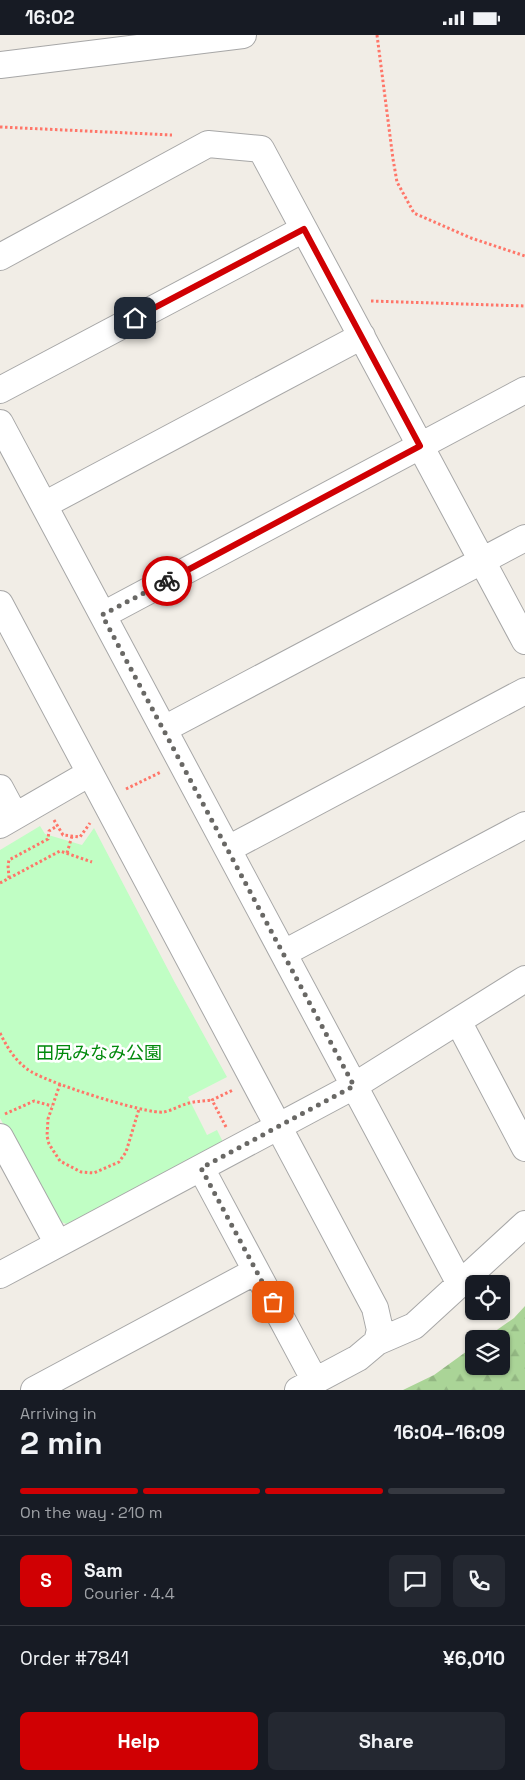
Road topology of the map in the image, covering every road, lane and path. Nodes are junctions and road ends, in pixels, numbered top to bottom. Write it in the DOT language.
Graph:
graph roads {
  1 [pos="243,35"];
  2 [pos="377,35"];
  3 [pos="0,65"];
  4 [pos="0,127"];
  5 [pos="208,144"];
  6 [pos="304,229"];
  7 [pos="525,256"];
  8 [pos="0,257"];
  9 [pos="342,301"];
  10 [pos="525,306"];
  11 [pos="362,336"];
  12 [pos="0,390"];
  13 [pos="525,390"];
  14 [pos="0,423"];
  15 [pos="420,446"];
  16 [pos="44,505"];
  17 [pos="525,538"];
  18 [pos="482,561"];
  19 [pos="0,603"];
  20 [pos="102,615"];
  21 [pos="525,641"];
  22 [pos="525,691"];
  23 [pos="164,729"];
  24 [pos="181,762"];
  25 [pos="90,773"];
  26 [pos="0,788"];
  27 [pos="123,791"];
  28 [pos="51,816"];
  29 [pos="93,819"];
  30 [pos="8,821"];
  31 [pos="525,825"];
  32 [pos="57,826"];
  33 [pos="72,836"];
  34 [pos="228,849"];
  35 [pos="67,853"];
  36 [pos="92,862"];
  37 [pos="9,878"];
  38 [pos="0,883"];
  39 [pos="284,953"];
  40 [pos="525,979"];
  41 [pos="458,1021"];
  42 [pos="0,1033"];
  43 [pos="60,1084"];
  44 [pos="354,1086"];
  45 [pos="238,1087"];
  46 [pos="212,1100"];
  47 [pos="52,1107"];
  48 [pos="139,1109"];
  49 [pos="0,1116"];
  50 [pos="278,1127"];
  51 [pos="0,1137"];
  52 [pos="238,1148"];
  53 [pos="525,1148"];
  54 [pos="201,1168"];
  55 [pos="525,1224"];
  56 [pos="58,1244"];
  57 [pos="256,1271"];
  58 [pos="0,1275"];
  59 [pos="460,1284"];
  60 [pos="377,1342"];
  61 [pos="306,1385"];
  62 [pos="34,1390"];
  1 -- 3 [label="street"];
  2 -- 7 [label="path"];
  4 -- 5 [label="path"];
  5 -- 6 [label="street"];
  5 -- 8 [label="street"];
  6 -- 9 [label="street"];
  6 -- 12 [label="street"];
  9 -- 10 [label="path"];
  9 -- 11 [label="street"];
  11 -- 15 [label="street"];
  11 -- 16 [label="street"];
  13 -- 15 [label="street"];
  14 -- 16 [label="street"];
  15 -- 18 [label="street"];
  15 -- 20 [label="street"];
  16 -- 20 [label="street"];
  17 -- 18 [label="street"];
  18 -- 21 [label="street"];
  18 -- 23 [label="street"];
  19 -- 25 [label="street"];
  20 -- 23 [label="street"];
  22 -- 34 [label="street"];
  23 -- 24 [label="street"];
  24 -- 27 [label="path"];
  24 -- 34 [label="street"];
  25 -- 30 [label="street"];
  25 -- 50 [label="street"];
  26 -- 30 [label="street"];
  28 -- 32 [label="path"];
  29 -- 33 [label="path"];
  31 -- 39 [label="street"];
  32 -- 33 [label="path"];
  32 -- 37 [label="path"];
  33 -- 35 [label="path"];
  34 -- 39 [label="street"];
  35 -- 36 [label="path"];
  35 -- 37 [label="path"];
  37 -- 38 [label="path"];
  39 -- 44 [label="street"];
  40 -- 41 [label="street"];
  41 -- 44 [label="street"];
  41 -- 53 [label="street"];
  42 -- 43 [label="path"];
  43 -- 47 [label="path"];
  43 -- 48 [label="path"];
  44 -- 50 [label="street"];
  44 -- 59 [label="street"];
  45 -- 46 [label="path"];
  46 -- 48 [label="path"];
  46 -- 52 [label="path"];
  47 -- 48 [label="path"];
  47 -- 49 [label="path"];
  50 -- 52 [label="street"];
  50 -- 60 [label="street"];
  51 -- 56 [label="street"];
  52 -- 54 [label="street"];
  54 -- 56 [label="street"];
  54 -- 57 [label="street"];
  55 -- 59 [label="street"];
  56 -- 58 [label="street"];
  57 -- 61 [label="street"];
  57 -- 62 [label="street"];
  59 -- 60 [label="street"];
  60 -- 61 [label="street"];
}
